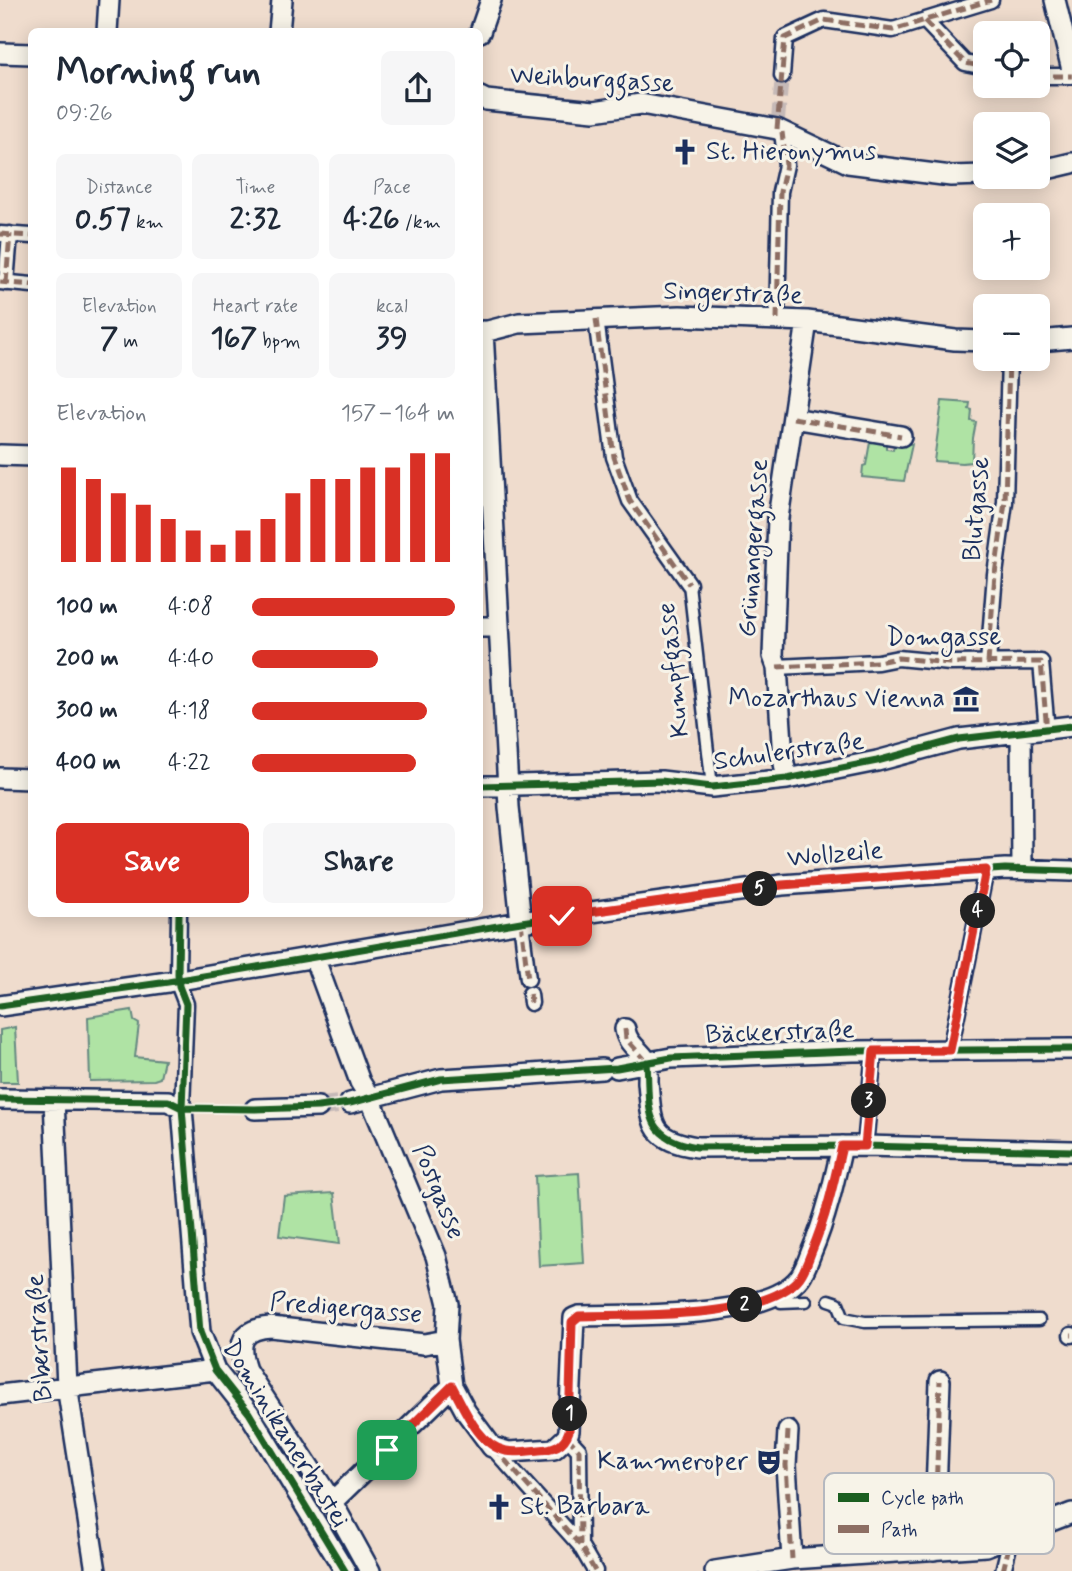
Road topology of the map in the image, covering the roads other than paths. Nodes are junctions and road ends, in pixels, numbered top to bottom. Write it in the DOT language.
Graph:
graph roads {
  1 [pos="109,0"];
  2 [pos="282,0"];
  3 [pos="491,0"];
  4 [pos="991,0"];
  5 [pos="1055,0"];
  6 [pos="925,21"];
  7 [pos="107,28"];
  8 [pos="279,28"];
  9 [pos="481,28"];
  10 [pos="0,53"];
  11 [pos="28,54"];
  12 [pos="973,65"];
  13 [pos="1072,69"];
  14 [pos="782,76"];
  15 [pos="1050,76"];
  16 [pos="1072,76"];
  17 [pos="483,98"];
  18 [pos="779,127"];
  19 [pos="1072,163"];
  20 [pos="1050,168"];
  21 [pos="973,175"];
  22 [pos="5,234"];
  23 [pos="28,236"];
  24 [pos="3,283"];
  25 [pos="28,285"];
  26 [pos="596,319"];
  27 [pos="777,319"];
  28 [pos="807,321"];
  29 [pos="483,332"];
  30 [pos="1072,338"];
  31 [pos="1050,340"];
  32 [pos="973,341"];
  33 [pos="1009,371"];
  34 [pos="483,406"];
  35 [pos="793,418"];
  36 [pos="901,436"];
  37 [pos="0,455"];
  38 [pos="28,456"];
  39 [pos="689,584"];
  40 [pos="489,627"];
  41 [pos="988,663"];
  42 [pos="777,667"];
  43 [pos="1072,726"];
  44 [pos="1047,731"];
  45 [pos="1021,732"];
  46 [pos="0,778"];
  47 [pos="28,779"];
  48 [pos="787,779"];
  49 [pos="483,786"];
  50 [pos="508,786"];
  51 [pos="712,787"];
  52 [pos="1022,868"];
  53 [pos="986,870"];
  54 [pos="1072,871"];
  55 [pos="179,917"];
  56 [pos="521,922"];
  57 [pos="314,957"];
  58 [pos="179,980"];
  59 [pos="530,992"];
  60 [pos="0,1006"];
  61 [pos="625,1029"];
  62 [pos="1072,1049"];
  63 [pos="950,1050"];
  64 [pos="874,1051"];
  65 [pos="647,1062"];
  66 [pos="370,1098"];
  67 [pos="0,1099"];
  68 [pos="54,1100"];
  69 [pos="350,1103"];
  70 [pos="318,1107"];
  71 [pos="182,1108"];
  72 [pos="255,1109"];
  73 [pos="842,1146"];
  74 [pos="865,1146"];
  75 [pos="1072,1151"];
  76 [pos="777,1295"];
  77 [pos="829,1300"];
  78 [pos="806,1301"];
  79 [pos="1039,1320"];
  80 [pos="245,1337"];
  81 [pos="446,1340"];
  82 [pos="215,1370"];
  83 [pos="940,1381"];
  84 [pos="67,1386"];
  85 [pos="452,1386"];
  86 [pos="0,1395"];
  87 [pos="788,1431"];
  88 [pos="567,1437"];
  89 [pos="492,1447"];
  90 [pos="937,1473"];
  91 [pos="332,1502"];
  92 [pos="1072,1513"];
  93 [pos="1054,1520"];
  94 [pos="580,1545"];
  95 [pos="903,1554"];
  96 [pos="792,1559"];
  97 [pos="824,1564"];
  98 [pos="96,1571"];
  99 [pos="345,1571"];
  100 [pos="370,1571"];
  101 [pos="595,1571"];
  102 [pos="715,1571"];
  1 -- 7 [label="street"];
  2 -- 8 [label="street"];
  3 -- 9 [label="street"];
  4 -- 6 [label="street"];
  5 -- 13 [label="street"];
  6 -- 12 [label="street"];
  6 -- 14 [label="street"];
  10 -- 11 [label="street"];
  15 -- 16 [label="street"];
  17 -- 18 [label="street, Weihburggasse"];
  18 -- 21 [label="street, Weihburggasse"];
  18 -- 27 [label="street"];
  19 -- 20 [label="street"];
  22 -- 23 [label="street"];
  22 -- 24 [label="street"];
  24 -- 25 [label="street"];
  26 -- 27 [label="street, Singerstraße"];
  26 -- 29 [label="street, Singerstraße"];
  26 -- 39 [label="street, Kumpfgasse"];
  27 -- 28 [label="street, Singerstraße"];
  28 -- 32 [label="street, Singerstraße"];
  28 -- 35 [label="street, Grünangergasse"];
  30 -- 31 [label="street"];
  33 -- 41 [label="street, Blutgasse"];
  34 -- 40 [label="street"];
  35 -- 36 [label="street"];
  35 -- 42 [label="street, Grünangergasse"];
  37 -- 38 [label="street"];
  39 -- 51 [label="lane, Kumpfgasse"];
  40 -- 50 [label="street"];
  41 -- 42 [label="street, Domgasse"];
  41 -- 44 [label="street, Domgasse"];
  42 -- 48 [label="street, Grünangergasse"];
  43 -- 44 [label="street, Schulerstraße"];
  44 -- 45 [label="street, Schulerstraße"];
  45 -- 48 [label="street, Schulerstraße"];
  45 -- 52 [label="street"];
  46 -- 47 [label="street"];
  48 -- 51 [label="street, Schulerstraße"];
  49 -- 50 [label="street, Schulerstraße"];
  50 -- 51 [label="street, Schulerstraße"];
  50 -- 56 [label="street"];
  52 -- 53 [label="street, Wollzeile"];
  52 -- 54 [label="street, Wollzeile"];
  53 -- 56 [label="street, Wollzeile"];
  53 -- 63 [label="street"];
  55 -- 58 [label="street"];
  56 -- 57 [label="street, Wollzeile"];
  56 -- 59 [label="street"];
  57 -- 58 [label="street, Wollzeile"];
  57 -- 66 [label="street, Postgasse"];
  58 -- 60 [label="street, Wollzeile"];
  58 -- 71 [label="street"];
  61 -- 65 [label="street"];
  62 -- 63 [label="street, Bäckerstraße"];
  63 -- 64 [label="street, Bäckerstraße"];
  64 -- 65 [label="street, Bäckerstraße"];
  64 -- 74 [label="street"];
  65 -- 66 [label="street, Bäckerstraße"];
  65 -- 73 [label="street"];
  66 -- 69 [label="street, Bäckerstraße"];
  66 -- 81 [label="street, Postgasse"];
  67 -- 68 [label="street"];
  68 -- 71 [label="street"];
  68 -- 84 [label="street, Biberstraße"];
  70 -- 72 [label="street"];
  71 -- 82 [label="street, Dominikanerbastei"];
  73 -- 74 [label="street"];
  73 -- 76 [label="street"];
  74 -- 75 [label="street"];
  76 -- 78 [label="lane"];
  76 -- 88 [label="street"];
  77 -- 79 [label="lane"];
  80 -- 81 [label="street, Predigergasse"];
  80 -- 91 [label="street, Dominikanerbastei"];
  81 -- 85 [label="street, Postgasse"];
  82 -- 84 [label="street"];
  82 -- 99 [label="street, Dominikanerbastei"];
  83 -- 90 [label="street"];
  84 -- 86 [label="street"];
  84 -- 98 [label="street, Biberstraße"];
  85 -- 89 [label="street, Postgasse"];
  85 -- 91 [label="street"];
  87 -- 96 [label="street"];
  88 -- 89 [label="street"];
  88 -- 94 [label="street, Postgasse"];
  89 -- 94 [label="street, Postgasse"];
  91 -- 100 [label="street, Dominikanerbastei"];
  92 -- 93 [label="street"];
  94 -- 101 [label="street, Postgasse"];
  95 -- 97 [label="street"];
  96 -- 97 [label="street"];
  96 -- 102 [label="street"];
}
